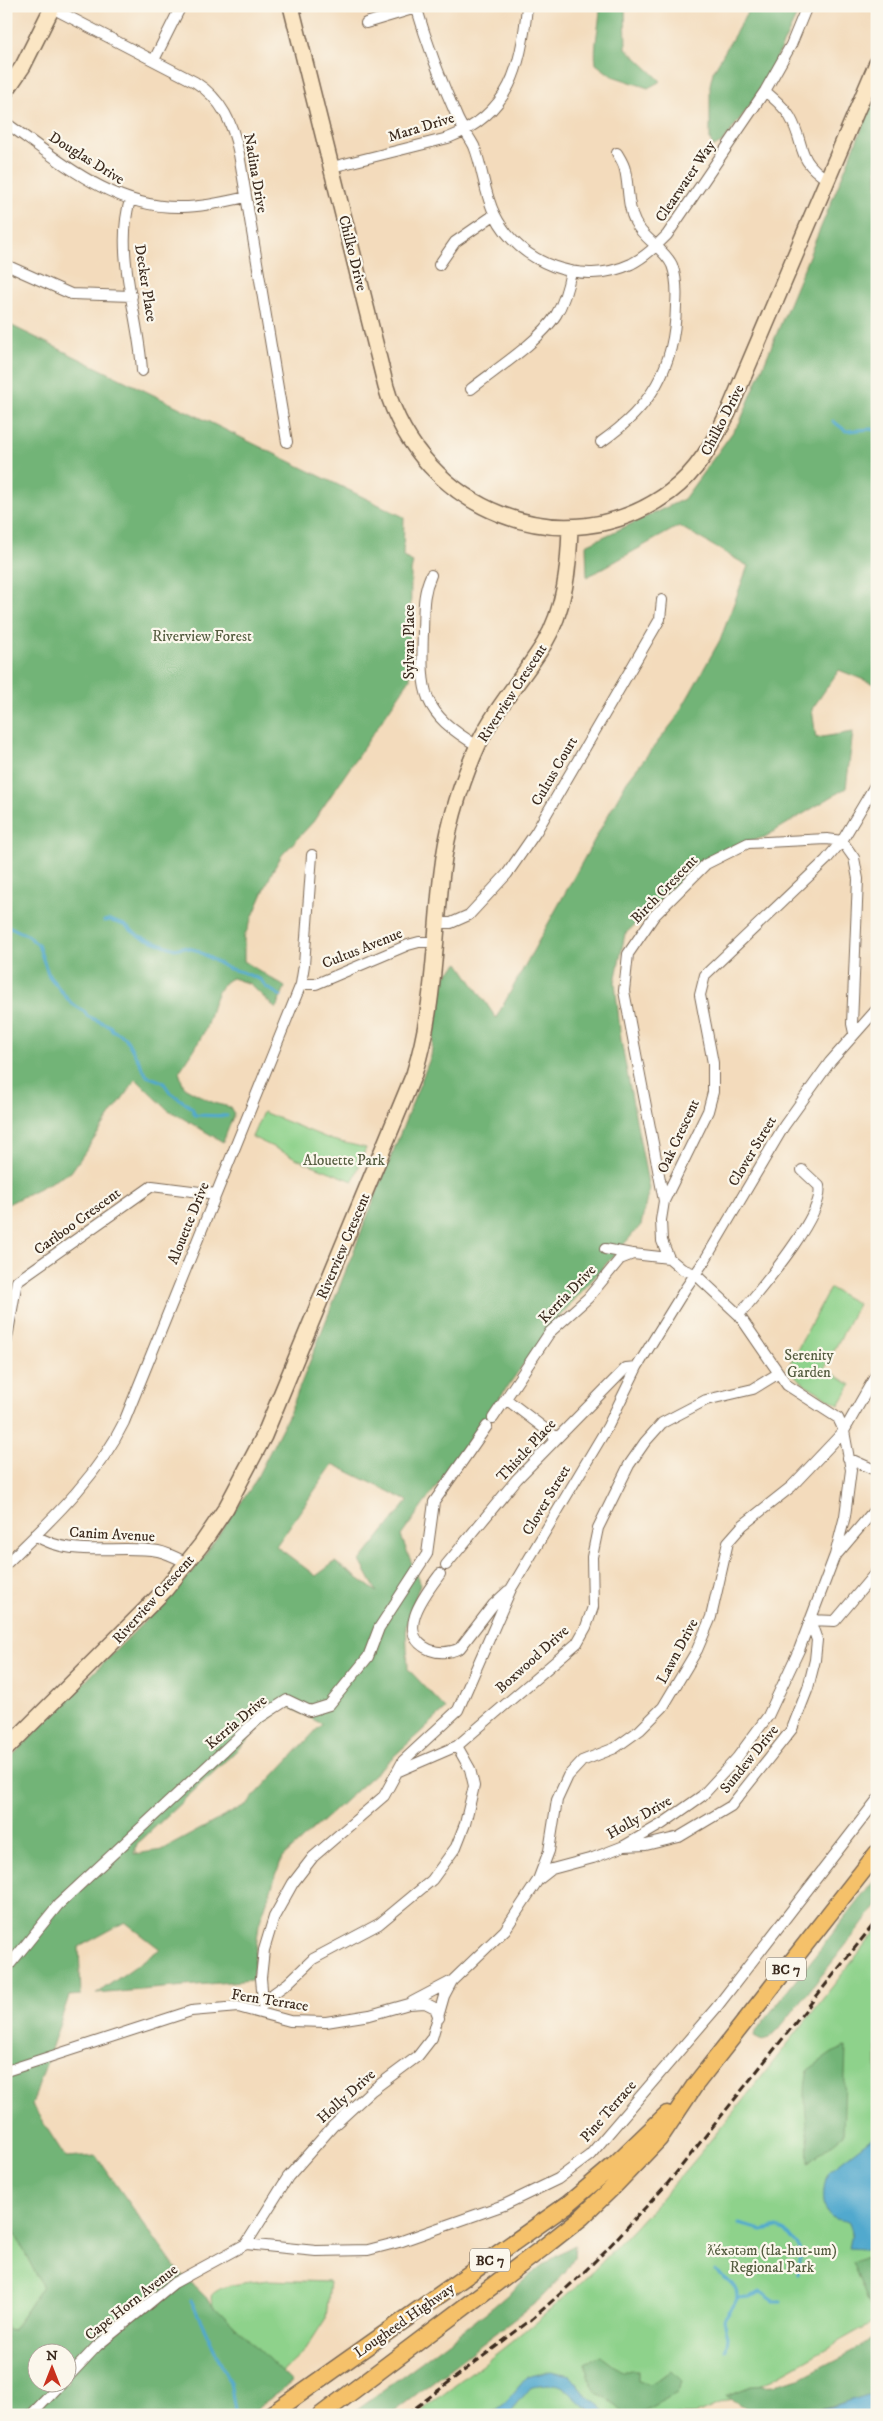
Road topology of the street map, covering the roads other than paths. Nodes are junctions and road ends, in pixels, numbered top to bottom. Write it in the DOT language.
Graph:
graph roads {
  1 [pos="181,6"];
  2 [pos="291,6"];
  3 [pos="528,6"];
  4 [pos="807,6"];
  5 [pos="52,7"];
  6 [pos="416,7"];
  7 [pos="366,23"];
  8 [pos="154,60"];
  9 [pos="877,63"];
  10 [pos="6,91"];
  11 [pos="765,91"];
  12 [pos="6,123"];
  13 [pos="465,130"];
  14 [pos="617,153"];
  15 [pos="332,167"];
  16 [pos="827,180"];
  17 [pos="246,197"];
  18 [pos="130,200"];
  19 [pos="494,215"];
  20 [pos="655,246"];
  21 [pos="6,265"];
  22 [pos="439,265"];
  23 [pos="571,271"];
  24 [pos="132,296"];
  25 [pos="142,371"];
  26 [pos="471,389"];
  27 [pos="287,442"];
  28 [pos="600,442"];
  29 [pos="570,527"];
  30 [pos="431,576"];
  31 [pos="662,600"];
  32 [pos="478,746"];
  33 [pos="877,782"];
  34 [pos="842,841"];
  35 [pos="312,855"];
  36 [pos="438,923"];
  37 [pos="436,942"];
  38 [pos="301,984"];
  39 [pos="877,1009"];
  40 [pos="854,1033"];
  41 [pos="802,1170"];
  42 [pos="216,1194"];
  43 [pos="664,1200"];
  44 [pos="605,1248"];
  45 [pos="632,1254"];
  46 [pos="669,1258"];
  47 [pos="695,1274"];
  48 [pos="739,1315"];
  49 [pos="6,1344"];
  50 [pos="637,1367"];
  51 [pos="779,1373"];
  52 [pos="877,1373"];
  53 [pos="506,1399"];
  54 [pos="844,1432"];
  55 [pos="557,1438"];
  56 [pos="848,1458"];
  57 [pos="877,1471"];
  58 [pos="877,1507"];
  59 [pos="35,1535"];
  60 [pos="835,1555"];
  61 [pos="187,1563"];
  62 [pos="6,1564"];
  63 [pos="877,1571"];
  64 [pos="510,1589"];
  65 [pos="810,1620"];
  66 [pos="457,1746"];
  67 [pos="6,1749"];
  68 [pos="400,1771"];
  69 [pos="877,1800"];
  70 [pos="624,1846"];
  71 [pos="549,1851"];
  72 [pos="877,1853"];
  73 [pos="567,1864"];
  74 [pos="538,1880"];
  75 [pos="6,1969"];
  76 [pos="452,1981"];
  77 [pos="263,2001"];
  78 [pos="409,2004"];
  79 [pos="263,2014"];
  80 [pos="439,2018"];
  81 [pos="6,2071"];
  82 [pos="695,2085"];
  83 [pos="246,2244"];
  84 [pos="78,2366"];
  85 [pos="51,2394"];
  86 [pos="31,2415"];
  87 [pos="270,2415"];
  88 [pos="321,2415"];
  1 -- 8 [label="street"];
  2 -- 15 [label="street, Chilko Drive"];
  3 -- 13 [label="street, Mara Drive"];
  4 -- 11 [label="street, Clearwater Way"];
  5 -- 8 [label="street, Nadina Drive"];
  5 -- 10 [label="street"];
  6 -- 7 [label="street"];
  6 -- 13 [label="street, Clearwater Way"];
  8 -- 17 [label="street, Nadina Drive"];
  9 -- 16 [label="street, Chilko Drive"];
  11 -- 16 [label="street"];
  11 -- 20 [label="street, Clearwater Way"];
  12 -- 18 [label="street, Douglas Drive"];
  13 -- 15 [label="street, Mara Drive"];
  13 -- 19 [label="street, Clearwater Way"];
  14 -- 20 [label="street"];
  15 -- 29 [label="street, Chilko Drive"];
  16 -- 29 [label="street, Chilko Drive"];
  17 -- 18 [label="street, Douglas Drive"];
  17 -- 27 [label="street, Nadina Drive"];
  18 -- 24 [label="street, Decker Place"];
  19 -- 22 [label="street"];
  19 -- 23 [label="street, Clearwater Way"];
  20 -- 23 [label="street, Clearwater Way"];
  20 -- 28 [label="street"];
  21 -- 24 [label="street"];
  23 -- 26 [label="street"];
  24 -- 25 [label="street, Decker Place"];
  29 -- 32 [label="street, Riverview Crescent"];
  30 -- 32 [label="street, Sylvan Place"];
  31 -- 36 [label="street, Cultus Court"];
  32 -- 36 [label="street, Riverview Crescent"];
  33 -- 34 [label="street, Oak Crescent"];
  34 -- 40 [label="street"];
  34 -- 43 [label="street, Oak Crescent"];
  34 -- 43 [label="street, Birch Crescent"];
  35 -- 38 [label="street, Alouette Drive"];
  36 -- 37 [label="street, Riverview Crescent"];
  37 -- 38 [label="street, Cultus Avenue"];
  37 -- 61 [label="street, Riverview Crescent"];
  38 -- 42 [label="street, Alouette Drive"];
  39 -- 40 [label="street, Clover Street"];
  40 -- 47 [label="street, Clover Street"];
  41 -- 48 [label="street"];
  42 -- 49 [label="street, Cariboo Crescent"];
  42 -- 59 [label="street, Alouette Drive"];
  43 -- 46 [label="street, Oak Crescent"];
  44 -- 45 [label="street"];
  45 -- 46 [label="street"];
  45 -- 53 [label="street, Kerria Drive"];
  46 -- 47 [label="street"];
  47 -- 48 [label="street"];
  47 -- 50 [label="street, Clover Street"];
  48 -- 51 [label="street"];
  50 -- 55 [label="street, Thistle Place"];
  50 -- 64 [label="street, Clover Street"];
  51 -- 54 [label="street"];
  51 -- 66 [label="street, Boxwood Drive"];
  52 -- 54 [label="street"];
  53 -- 55 [label="street"];
  53 -- 75 [label="street, Kerria Drive"];
  54 -- 56 [label="street, Holly Drive"];
  54 -- 71 [label="street, Lawn Drive"];
  55 -- 64 [label="street, Thistle Place"];
  56 -- 57 [label="street"];
  56 -- 60 [label="street, Holly Drive"];
  58 -- 60 [label="street"];
  59 -- 61 [label="street, Canim Avenue"];
  59 -- 62 [label="street, Alouette Drive"];
  60 -- 65 [label="street, Holly Drive"];
  61 -- 67 [label="street, Riverview Crescent"];
  63 -- 65 [label="street"];
  64 -- 68 [label="street, Clover Street"];
  65 -- 70 [label="street, Holly Drive"];
  65 -- 70 [label="street, Sundew Drive"];
  66 -- 68 [label="street, Boxwood Drive"];
  66 -- 77 [label="street"];
  68 -- 77 [label="street, Clover Street"];
  69 -- 83 [label="street, Pine Terrace"];
  70 -- 73 [label="street, Holly Drive"];
  71 -- 73 [label="street"];
  71 -- 74 [label="street, Lawn Drive"];
  72 -- 82 [label="main road, Lougheed Highway / BC 7"];
  73 -- 74 [label="street, Holly Drive"];
  74 -- 76 [label="street, Holly Drive"];
  76 -- 78 [label="street"];
  76 -- 80 [label="street, Holly Drive"];
  77 -- 79 [label="street"];
  78 -- 79 [label="street, Fern Terrace"];
  78 -- 80 [label="street, Fern Terrace"];
  79 -- 81 [label="street, Fern Terrace"];
  80 -- 83 [label="street, Holly Drive"];
  82 -- 87 [label="main road, Lougheed Highway / BC 7"];
  82 -- 88 [label="main road, Lougheed Highway / BC 7"];
  83 -- 84 [label="street, Cape Horn Avenue"];
  85 -- 86 [label="street"];
}
